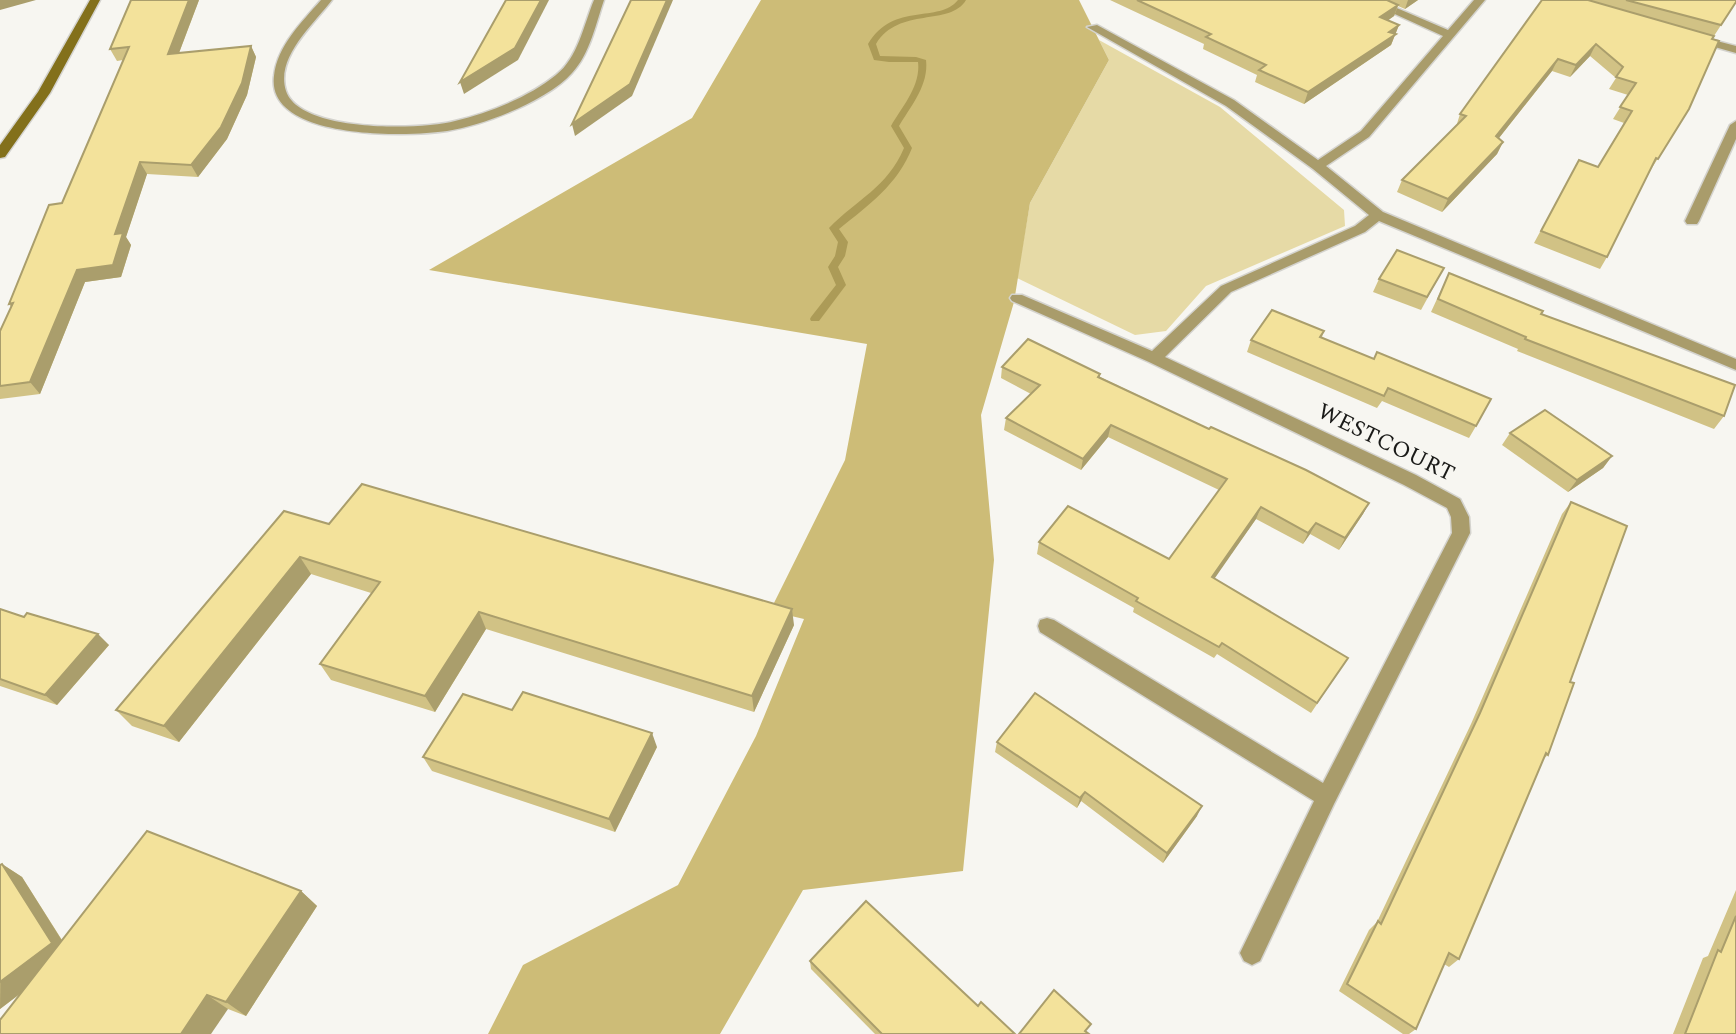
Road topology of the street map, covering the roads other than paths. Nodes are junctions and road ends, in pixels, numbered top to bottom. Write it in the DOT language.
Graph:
graph roads {
  1 [pos="95,0"];
  2 [pos="327,0"];
  3 [pos="599,0"];
  4 [pos="1369,0"];
  5 [pos="1480,0"];
  6 [pos="1093,27"];
  7 [pos="1449,34"];
  8 [pos="1685,36"];
  9 [pos="1736,50"];
  10 [pos="1736,125"];
  11 [pos="0,154"];
  12 [pos="1318,166"];
  13 [pos="1378,215"];
  14 [pos="1692,220"];
  15 [pos="1017,298"];
  16 [pos="1154,358"];
  17 [pos="1736,365"];
  18 [pos="1047,626"];
  19 [pos="1327,797"];
  20 [pos="1252,953"];
  1 -- 11 [label="main road"];
  2 -- 3 [label="street"];
  4 -- 7 [label="street"];
  5 -- 7 [label="street"];
  6 -- 12 [label="street"];
  7 -- 12 [label="street"];
  8 -- 9 [label="street"];
  10 -- 14 [label="street"];
  12 -- 13 [label="street"];
  13 -- 16 [label="street"];
  13 -- 17 [label="street"];
  15 -- 16 [label="street, WESTCOURT"];
  16 -- 19 [label="street, WESTCOURT"];
  18 -- 19 [label="street"];
  19 -- 20 [label="street, WESTCOURT"];
}
